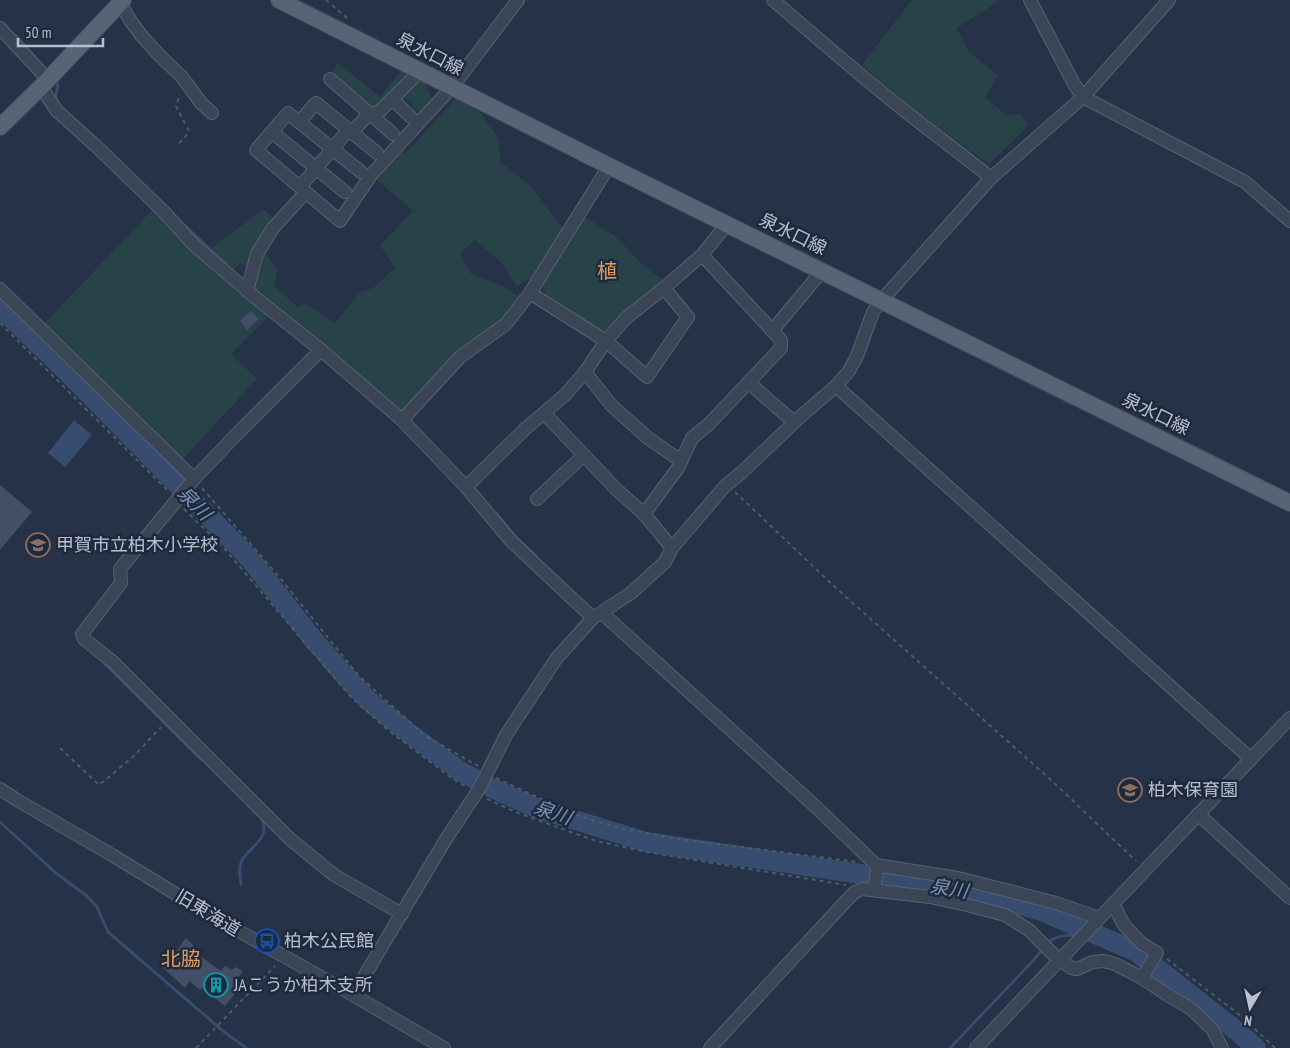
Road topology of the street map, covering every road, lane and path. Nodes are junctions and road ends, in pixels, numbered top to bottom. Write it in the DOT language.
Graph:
graph roads {
  1 [pos="279,0"];
  2 [pos="518,0"];
  3 [pos="773,0"];
  4 [pos="1030,0"];
  5 [pos="1168,0"];
  6 [pos="121,2"];
  7 [pos="0,28"];
  8 [pos="420,71"];
  9 [pos="330,79"];
  10 [pos="44,83"];
  11 [pos="186,83"];
  12 [pos="452,87"];
  13 [pos="1083,96"];
  14 [pos="392,99"];
  15 [pos="212,113"];
  16 [pos="370,114"];
  17 [pos="411,117"];
  18 [pos="299,122"];
  19 [pos="0,127"];
  20 [pos="351,131"];
  21 [pos="272,132"];
  22 [pos="393,134"];
  23 [pos="179,143"];
  24 [pos="332,149"];
  25 [pos="377,153"];
  26 [pos="609,166"];
  27 [pos="316,168"];
  28 [pos="361,172"];
  29 [pos="991,178"];
  30 [pos="303,189"];
  31 [pos="345,192"];
  32 [pos="1290,221"];
  33 [pos="726,224"];
  34 [pos="702,255"];
  35 [pos="822,271"];
  36 [pos="664,288"];
  37 [pos="0,289"];
  38 [pos="247,291"];
  39 [pos="530,294"];
  40 [pos="882,301"];
  41 [pos="0,323"];
  42 [pos="772,331"];
  43 [pos="606,341"];
  44 [pos="321,350"];
  45 [pos="585,372"];
  46 [pos="748,382"];
  47 [pos="836,386"];
  48 [pos="544,413"];
  49 [pos="402,420"];
  50 [pos="794,422"];
  51 [pos="584,455"];
  52 [pos="681,461"];
  53 [pos="192,483"];
  54 [pos="725,486"];
  55 [pos="466,487"];
  56 [pos="537,499"];
  57 [pos="178,500"];
  58 [pos="1290,503"];
  59 [pos="644,514"];
  60 [pos="672,548"];
  61 [pos="597,616"];
  62 [pos="170,718"];
  63 [pos="1290,718"];
  64 [pos="60,748"];
  65 [pos="1251,759"];
  66 [pos="486,774"];
  67 [pos="0,789"];
  68 [pos="477,791"];
  69 [pos="1198,814"];
  70 [pos="876,868"];
  71 [pos="1145,870"];
  72 [pos="870,888"];
  73 [pos="1290,898"];
  74 [pos="1113,904"];
  75 [pos="402,914"];
  76 [pos="1096,921"];
  77 [pos="1156,954"];
  78 [pos="284,957"];
  79 [pos="1059,960"];
  80 [pos="1143,977"];
  81 [pos="353,995"];
  82 [pos="196,1048"];
  83 [pos="444,1048"];
  84 [pos="710,1048"];
  85 [pos="976,1048"];
  86 [pos="1222,1048"];
  87 [pos="1275,1048"];
  1 -- 8 [label="main road, 泉水口線"];
  2 -- 12 [label="street"];
  3 -- 29 [label="street"];
  4 -- 13 [label="street"];
  5 -- 13 [label="street"];
  6 -- 10 [label="main road"];
  6 -- 11 [label="street"];
  7 -- 10 [label="street"];
  8 -- 12 [label="main road, 泉水口線"];
  8 -- 14 [label="street"];
  9 -- 16 [label="street"];
  10 -- 19 [label="main road"];
  10 -- 38 [label="street"];
  11 -- 15 [label="street"];
  11 -- 23 [label="path"];
  12 -- 26 [label="main road, 泉水口線"];
  12 -- 30 [label="street"];
  13 -- 29 [label="street"];
  13 -- 32 [label="street"];
  14 -- 16 [label="street"];
  14 -- 17 [label="street"];
  16 -- 20 [label="street"];
  16 -- 22 [label="street"];
  18 -- 20 [label="street"];
  18 -- 21 [label="street"];
  18 -- 24 [label="street"];
  20 -- 24 [label="street"];
  20 -- 25 [label="street"];
  21 -- 27 [label="street"];
  21 -- 30 [label="street"];
  24 -- 27 [label="street"];
  24 -- 28 [label="street"];
  26 -- 33 [label="main road, 泉水口線"];
  26 -- 39 [label="street"];
  27 -- 30 [label="street"];
  27 -- 31 [label="street"];
  29 -- 40 [label="street"];
  30 -- 38 [label="street"];
  33 -- 34 [label="street"];
  33 -- 35 [label="main road, 泉水口線"];
  34 -- 36 [label="street"];
  34 -- 42 [label="street"];
  35 -- 40 [label="main road, 泉水口線"];
  35 -- 42 [label="street"];
  36 -- 43 [label="street"];
  36 -- 43 [label="street"];
  37 -- 53 [label="street"];
  38 -- 44 [label="street"];
  39 -- 43 [label="street"];
  39 -- 49 [label="street"];
  40 -- 47 [label="street"];
  40 -- 58 [label="main road, 泉水口線"];
  41 -- 57 [label="path"];
  42 -- 46 [label="street"];
  43 -- 45 [label="street"];
  44 -- 49 [label="street"];
  44 -- 53 [label="street"];
  45 -- 48 [label="street"];
  45 -- 52 [label="street"];
  46 -- 50 [label="street"];
  46 -- 52 [label="street"];
  47 -- 50 [label="street"];
  47 -- 65 [label="street"];
  48 -- 51 [label="street"];
  48 -- 55 [label="street"];
  49 -- 55 [label="street"];
  50 -- 54 [label="street"];
  51 -- 56 [label="street"];
  51 -- 59 [label="street"];
  52 -- 59 [label="street"];
  53 -- 57 [label="street"];
  53 -- 66 [label="path"];
  54 -- 60 [label="street"];
  54 -- 71 [label="path"];
  55 -- 61 [label="street"];
  57 -- 62 [label="street"];
  57 -- 68 [label="path"];
  59 -- 60 [label="street"];
  60 -- 61 [label="street"];
  61 -- 66 [label="street"];
  61 -- 70 [label="street"];
  62 -- 64 [label="path"];
  62 -- 75 [label="street"];
  63 -- 65 [label="street"];
  65 -- 69 [label="street"];
  66 -- 68 [label="street"];
  66 -- 70 [label="path"];
  67 -- 78 [label="street, 旧東海道"];
  68 -- 72 [label="path"];
  68 -- 75 [label="street"];
  69 -- 71 [label="street"];
  69 -- 73 [label="street"];
  70 -- 72 [label="street"];
  70 -- 76 [label="street"];
  71 -- 74 [label="street"];
  72 -- 79 [label="street"];
  72 -- 84 [label="street"];
  74 -- 76 [label="street"];
  74 -- 77 [label="street"];
  75 -- 81 [label="street"];
  76 -- 79 [label="street"];
  77 -- 80 [label="street"];
  77 -- 87 [label="path"];
  78 -- 81 [label="street, 旧東海道"];
  78 -- 82 [label="path"];
  79 -- 80 [label="street"];
  79 -- 85 [label="street"];
  80 -- 86 [label="street"];
  81 -- 83 [label="street, 旧東海道"];
}
